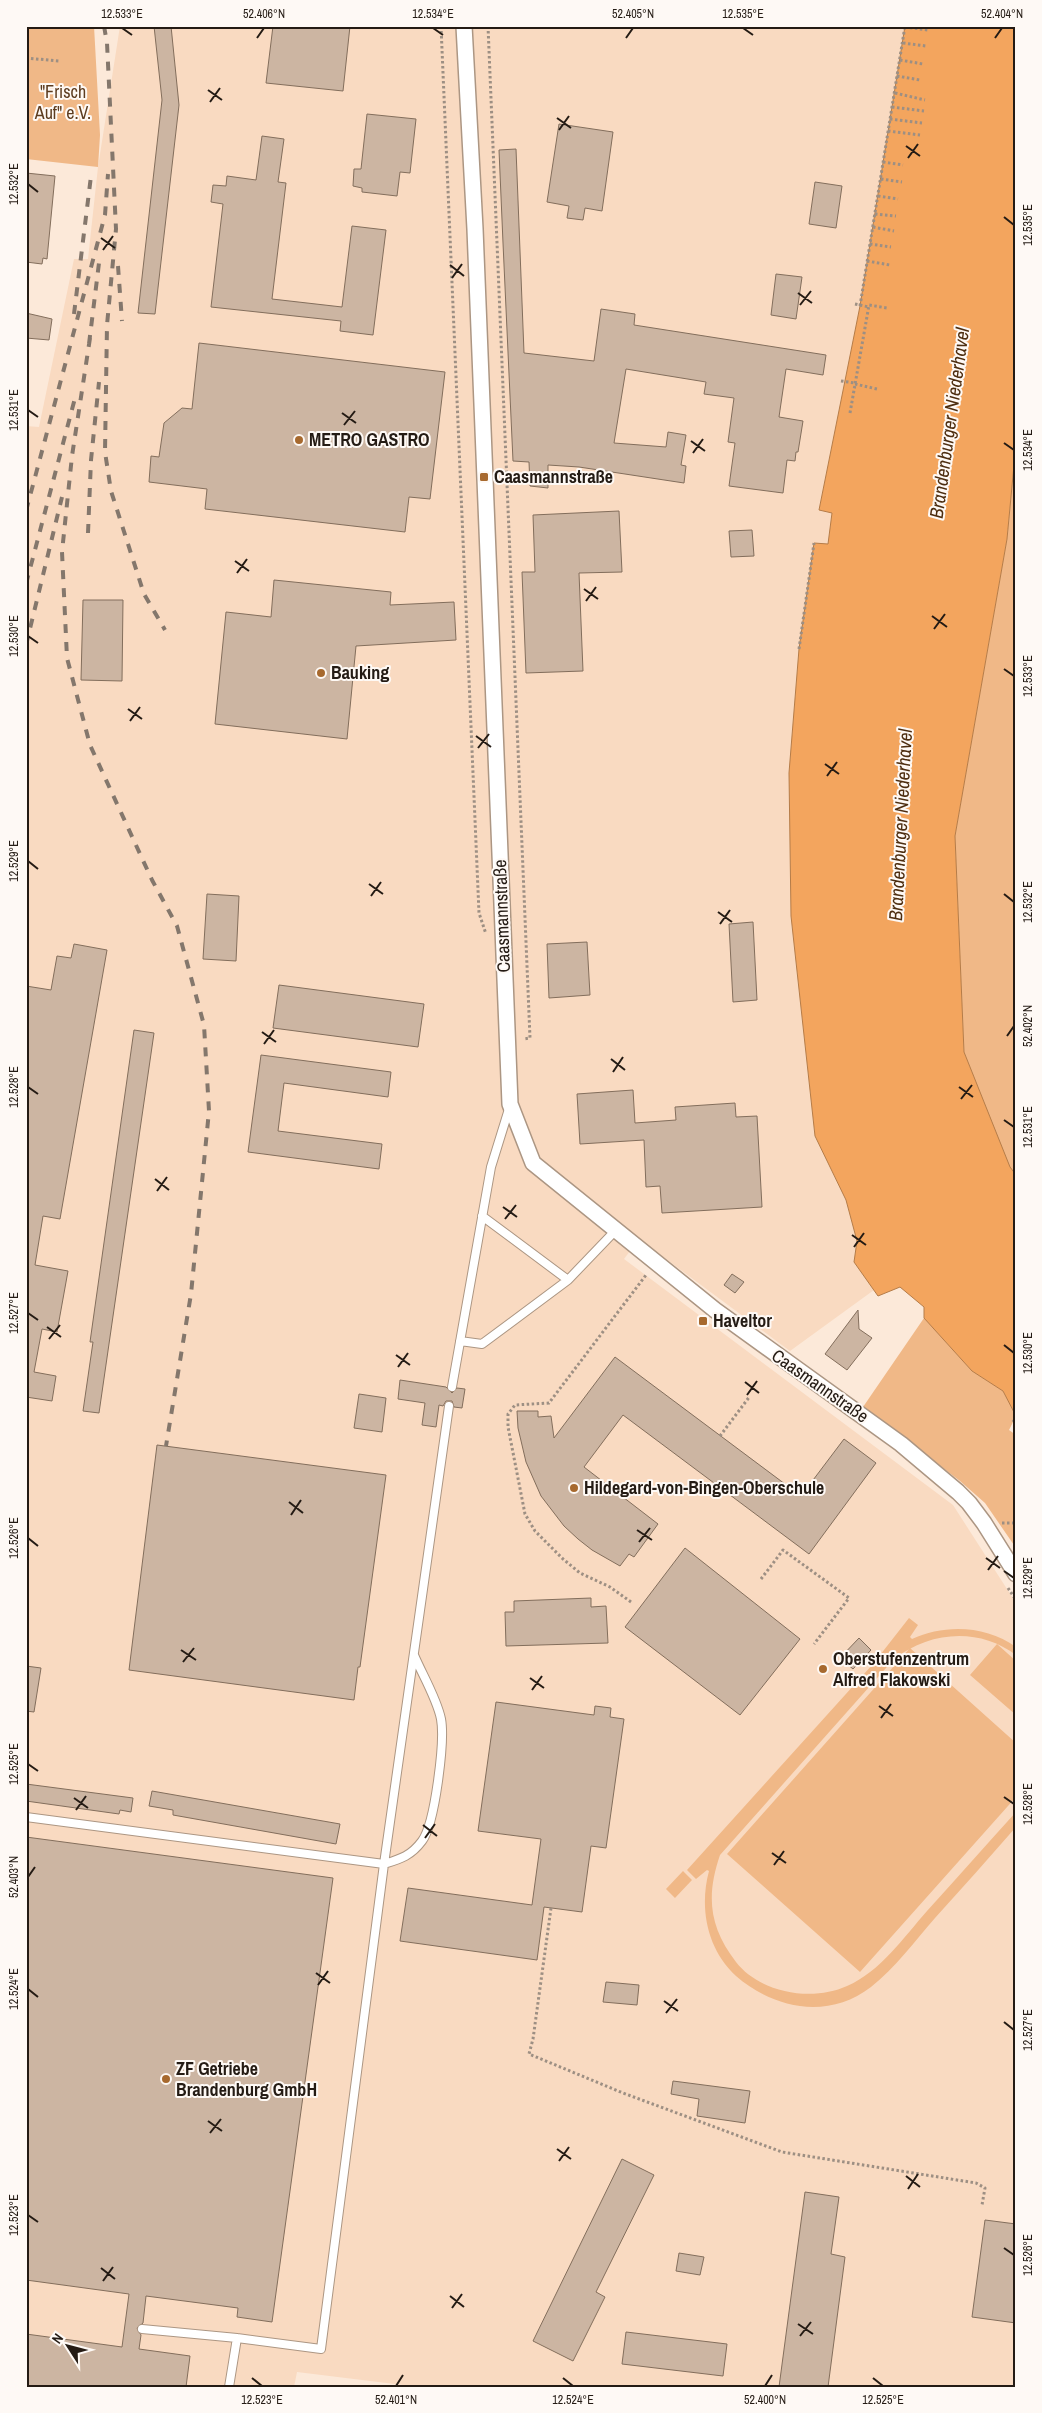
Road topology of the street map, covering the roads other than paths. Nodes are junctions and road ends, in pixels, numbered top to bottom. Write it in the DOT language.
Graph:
graph roads {
  1 [pos="464,26"];
  2 [pos="510,1104"];
  3 [pos="482,1216"];
  4 [pos="615,1231"];
  5 [pos="568,1280"];
  6 [pos="460,1341"];
  7 [pos="452,1387"];
  8 [pos="449,1406"];
  9 [pos="1016,1574"];
  10 [pos="414,1656"];
  11 [pos="26,1817"];
  12 [pos="384,1864"];
  13 [pos="142,2329"];
  14 [pos="237,2338"];
  15 [pos="229,2387"];
  1 -- 2 [label="street, Caasmannstraße"];
  2 -- 3 [label="lane"];
  2 -- 4 [label="street, Caasmannstraße"];
  3 -- 5 [label="lane"];
  3 -- 6 [label="lane"];
  4 -- 5 [label="lane"];
  4 -- 9 [label="street, Caasmannstraße"];
  5 -- 6 [label="lane"];
  6 -- 7 [label="lane"];
  8 -- 10 [label="lane"];
  10 -- 12 [label="lane"];
  10 -- 12 [label="lane"];
  11 -- 12 [label="lane"];
  12 -- 14 [label="lane"];
  13 -- 14 [label="lane"];
  14 -- 15 [label="lane"];
}
